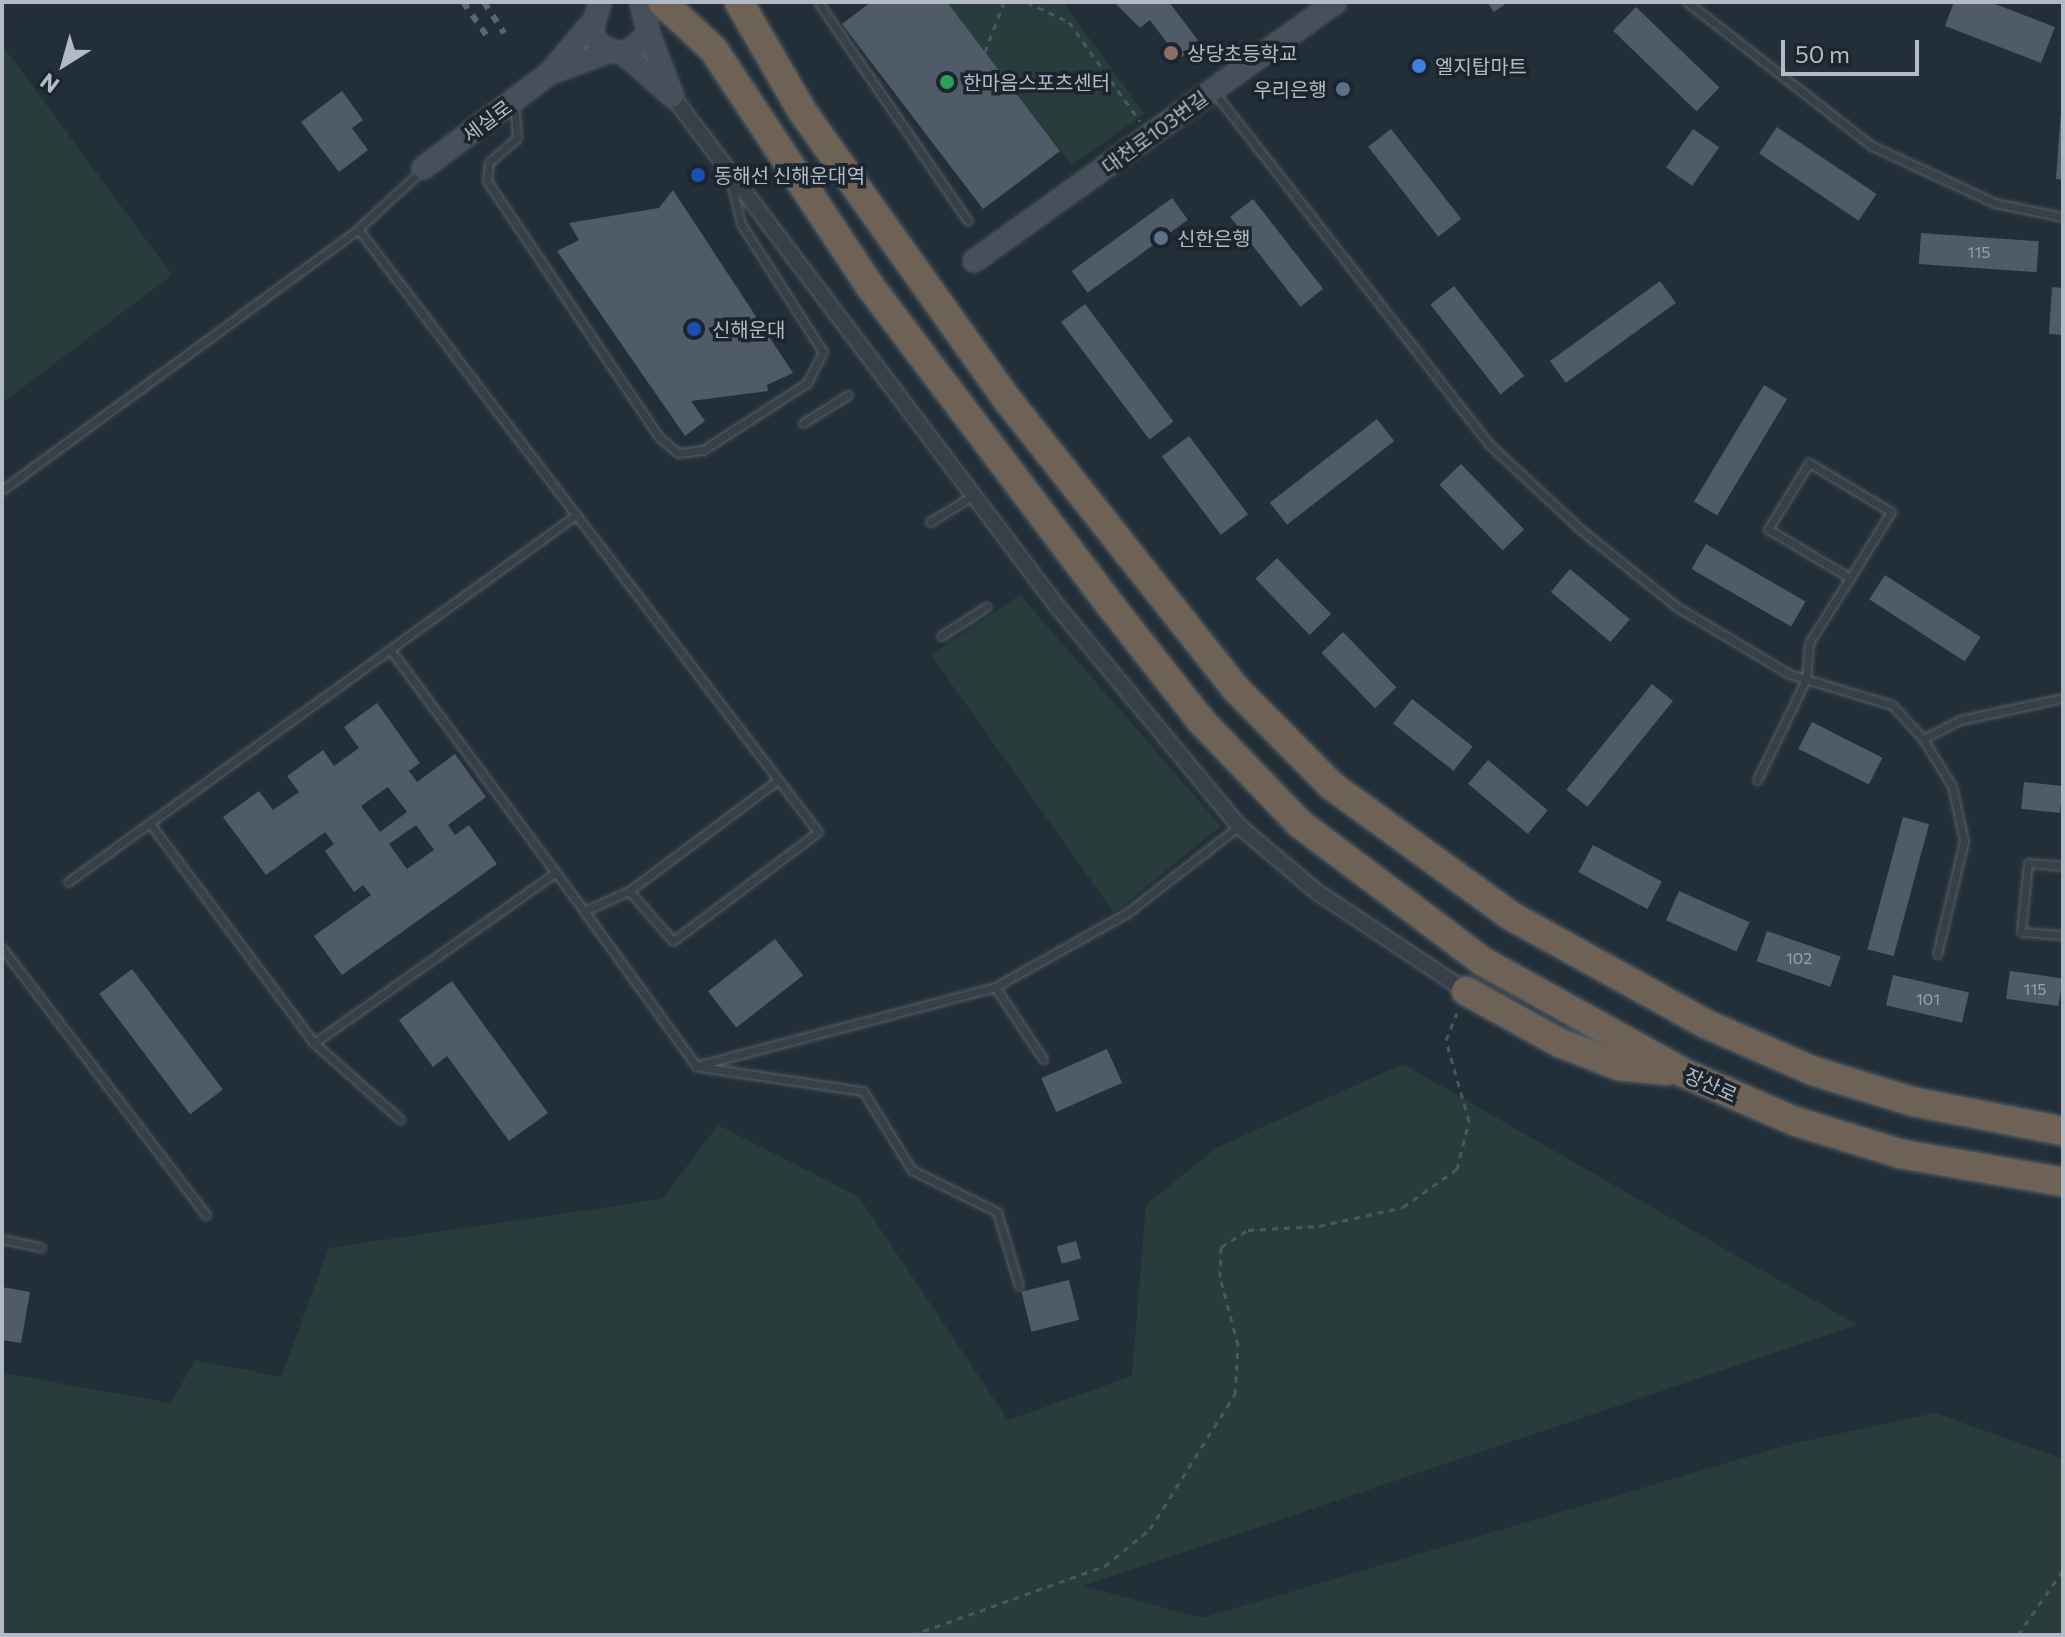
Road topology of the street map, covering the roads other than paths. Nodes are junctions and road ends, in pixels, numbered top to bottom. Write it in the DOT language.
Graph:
graph roads {
  1 [pos="600,2"];
  2 [pos="688,2"];
  3 [pos="739,2"];
  4 [pos="758,2"];
  5 [pos="818,2"];
  6 [pos="1336,2"];
  7 [pos="1687,2"];
  8 [pos="654,5"];
  9 [pos="590,25"];
  10 [pos="649,35"];
  11 [pos="763,46"];
  12 [pos="713,49"];
  13 [pos="616,53"];
  14 [pos="550,73"];
  15 [pos="1212,91"];
  16 [pos="673,97"];
  17 [pos="514,101"];
  18 [pos="423,168"];
  19 [pos="731,181"];
  20 [pos="2063,217"];
  21 [pos="968,221"];
  22 [pos="358,229"];
  23 [pos="974,261"];
  24 [pos="848,395"];
  25 [pos="803,423"];
  26 [pos="2,490"];
  27 [pos="972,496"];
  28 [pos="576,515"];
  29 [pos="930,522"];
  30 [pos="1850,578"];
  31 [pos="986,607"];
  32 [pos="941,636"];
  33 [pos="392,652"];
  34 [pos="1806,679"];
  35 [pos="2063,698"];
  36 [pos="1923,739"];
  37 [pos="778,780"];
  38 [pos="1757,780"];
  39 [pos="151,825"];
  40 [pos="1239,826"];
  41 [pos="2063,866"];
  42 [pos="556,872"];
  43 [pos="68,882"];
  44 [pos="629,891"];
  45 [pos="584,911"];
  46 [pos="2063,935"];
  47 [pos="2,948"];
  48 [pos="1937,954"];
  49 [pos="995,987"];
  50 [pos="1466,991"];
  51 [pos="314,1043"];
  52 [pos="1043,1059"];
  53 [pos="696,1066"];
  54 [pos="1684,1073"];
  55 [pos="400,1119"];
  56 [pos="2063,1131"];
  57 [pos="2063,1182"];
  58 [pos="206,1215"];
  59 [pos="2,1239"];
  60 [pos="41,1247"];
  61 [pos="1019,1286"];
  1 -- 9 [label="street, 세실로"];
  2 -- 12 [label="highway"];
  3 -- 11 [label="highway"];
  4 -- 11 [label="highway"];
  5 -- 21 [label="lane"];
  6 -- 15 [label="street, 대천로103번길"];
  7 -- 20 [label="lane"];
  8 -- 10 [label="street"];
  8 -- 12 [label="highway"];
  9 -- 13 [label="street"];
  9 -- 14 [label="street, 세실로"];
  10 -- 13 [label="street, 세실로"];
  10 -- 16 [label="street"];
  11 -- 56 [label="highway"];
  12 -- 54 [label="highway, 장산로"];
  13 -- 14 [label="street, 세실로"];
  13 -- 16 [label="street"];
  14 -- 17 [label="street, 세실로"];
  15 -- 23 [label="street, 대천로103번길"];
  15 -- 34 [label="lane"];
  16 -- 19 [label="street"];
  17 -- 18 [label="street, 세실로"];
  17 -- 19 [label="lane"];
  18 -- 22 [label="lane"];
  19 -- 27 [label="street"];
  22 -- 26 [label="lane"];
  22 -- 28 [label="lane"];
  24 -- 25 [label="lane"];
  27 -- 29 [label="lane"];
  27 -- 40 [label="street"];
  28 -- 33 [label="lane"];
  28 -- 37 [label="lane"];
  30 -- 30 [label="lane"];
  30 -- 34 [label="lane"];
  31 -- 32 [label="lane"];
  33 -- 39 [label="lane"];
  33 -- 42 [label="lane"];
  34 -- 36 [label="lane"];
  34 -- 38 [label="lane"];
  35 -- 36 [label="lane"];
  36 -- 48 [label="lane"];
  37 -- 44 [label="lane"];
  37 -- 44 [label="lane"];
  39 -- 43 [label="lane"];
  39 -- 51 [label="lane"];
  40 -- 49 [label="lane"];
  40 -- 50 [label="street"];
  41 -- 46 [label="lane"];
  42 -- 45 [label="lane"];
  42 -- 51 [label="lane"];
  44 -- 45 [label="lane"];
  45 -- 53 [label="lane"];
  47 -- 58 [label="lane"];
  49 -- 52 [label="lane"];
  49 -- 53 [label="lane"];
  50 -- 54 [label="highway"];
  51 -- 55 [label="lane"];
  53 -- 61 [label="lane"];
  54 -- 57 [label="highway, 장산로"];
  59 -- 60 [label="lane"];
}
